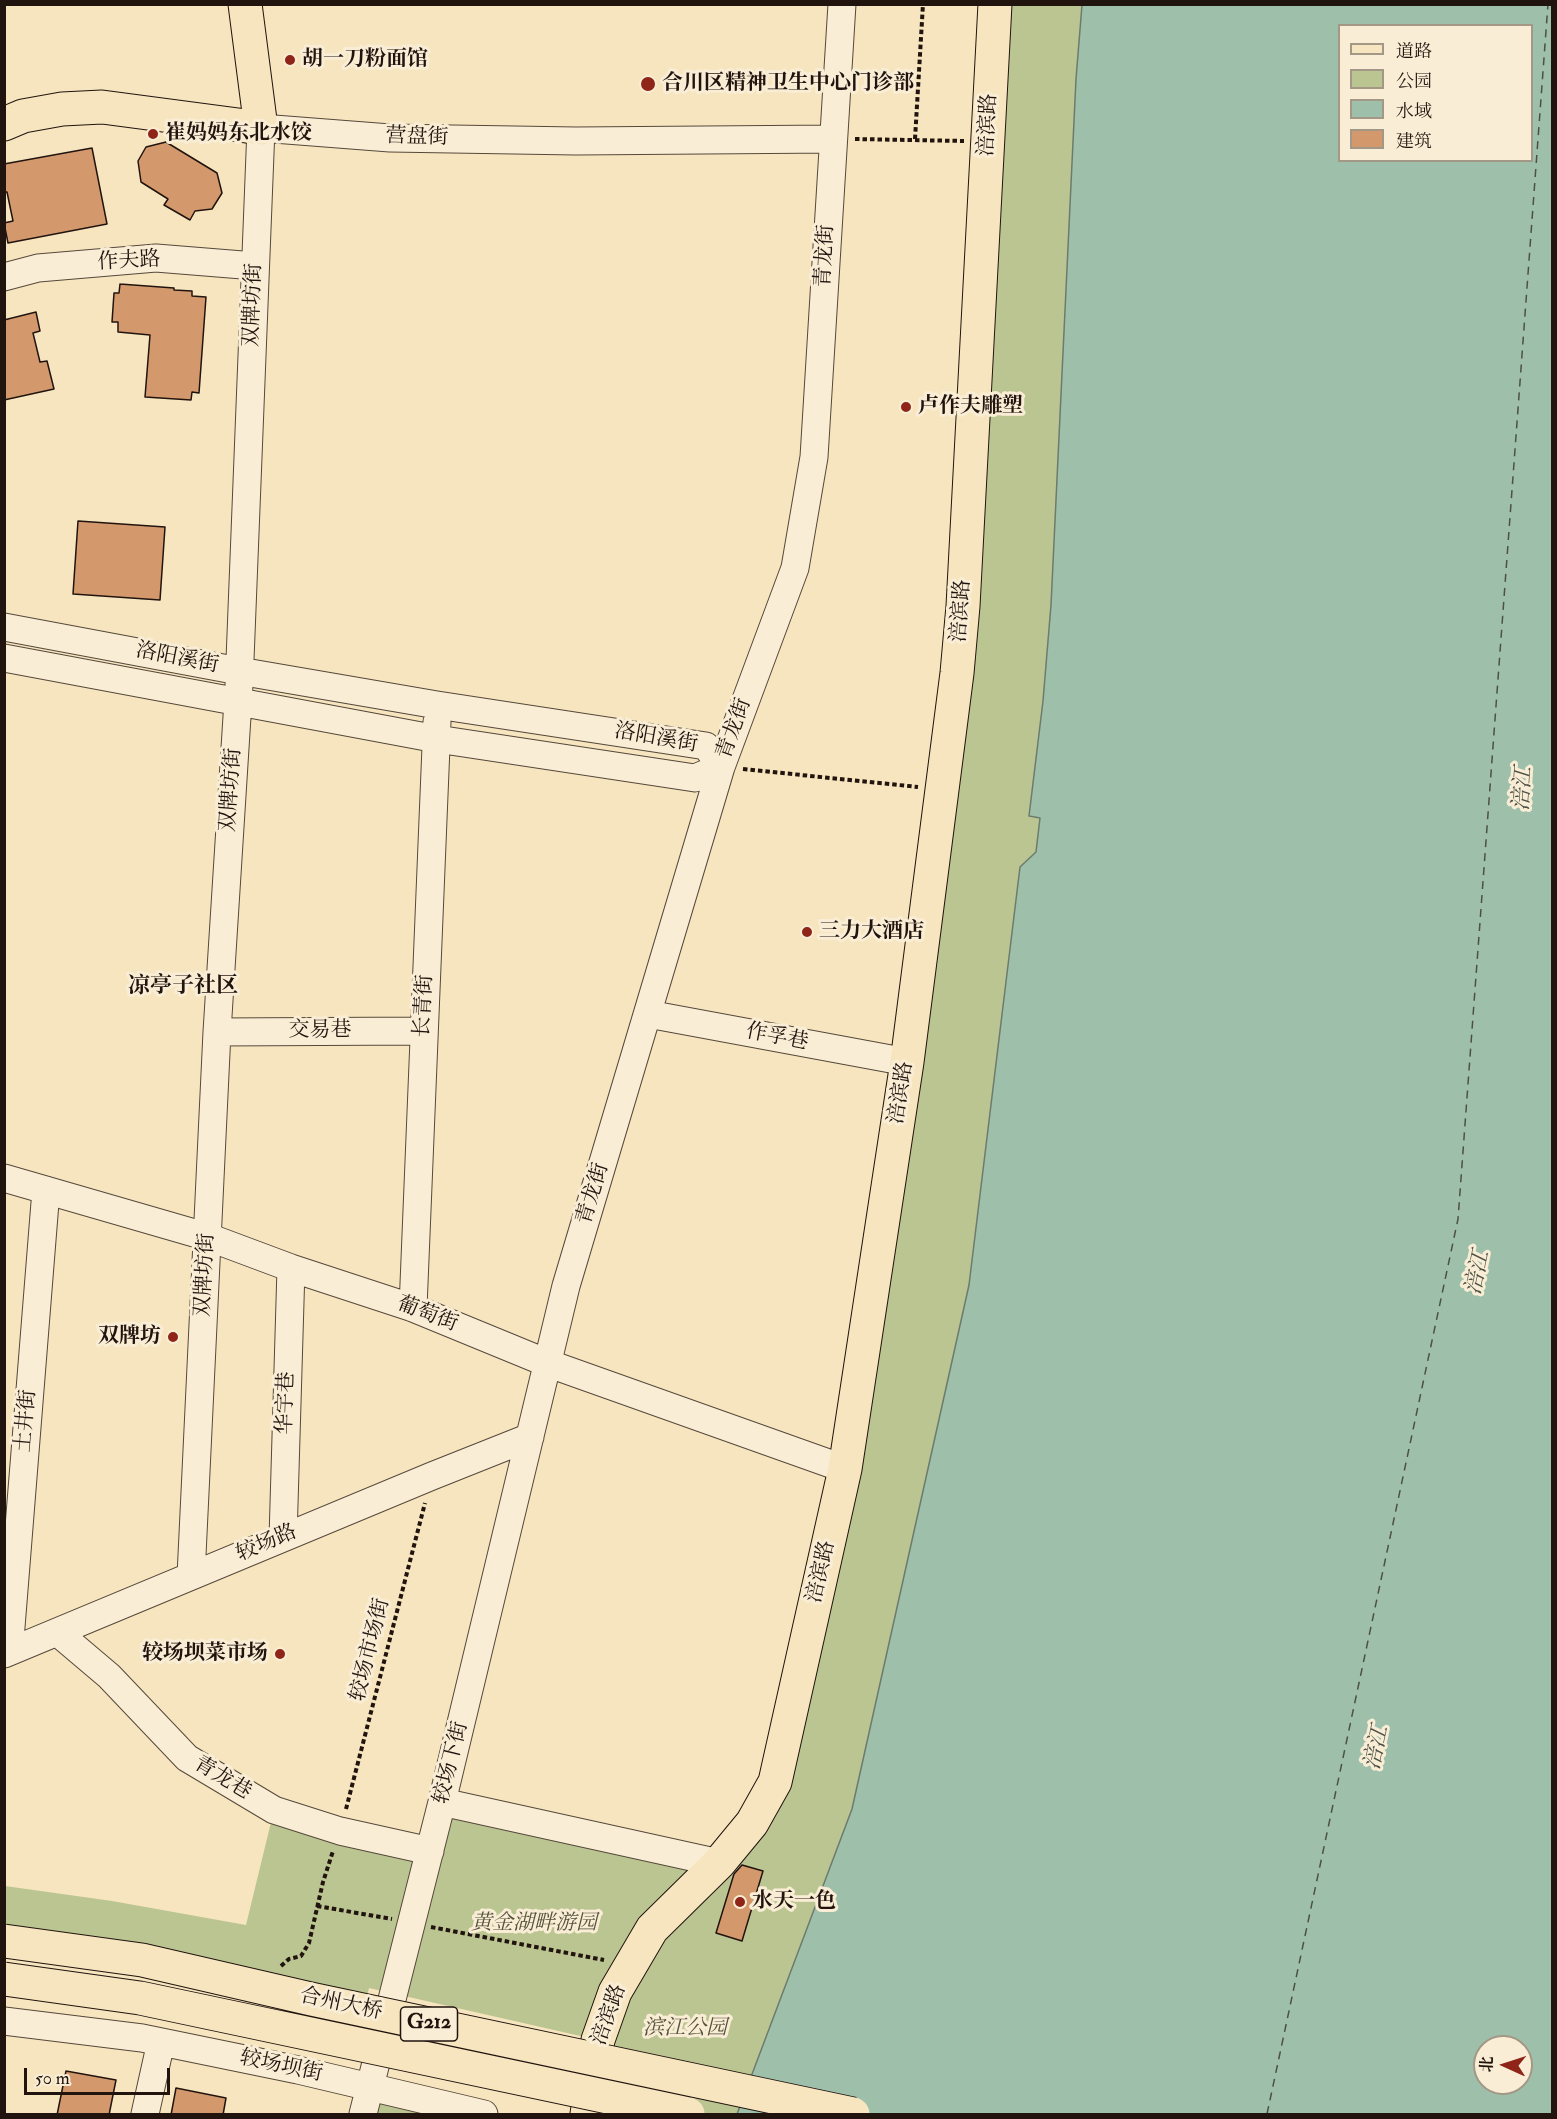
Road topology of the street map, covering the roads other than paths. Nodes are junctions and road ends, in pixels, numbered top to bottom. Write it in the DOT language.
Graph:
graph roads {
  1 [pos="245,4"];
  2 [pos="842,4"];
  3 [pos="995,4"];
  4 [pos="4,124"];
  5 [pos="261,128"];
  6 [pos="833,139"];
  7 [pos="255,266"];
  8 [pos="4,277"];
  9 [pos="4,627"];
  10 [pos="4,658"];
  11 [pos="239,671"];
  12 [pos="238,702"];
  13 [pos="437,705"];
  14 [pos="437,739"];
  15 [pos="721,767"];
  16 [pos="648,1014"];
  17 [pos="423,1031"];
  18 [pos="217,1032"];
  19 [pos="907,1062"];
  20 [pos="4,1178"];
  21 [pos="46,1190"];
  22 [pos="208,1237"];
  23 [pos="291,1268"];
  24 [pos="413,1308"];
  25 [pos="547,1363"];
  26 [pos="530,1437"];
  27 [pos="14,1461"];
  28 [pos="844,1469"];
  29 [pos="283,1538"];
  30 [pos="191,1576"];
  31 [pos="57,1632"];
  32 [pos="7,1653"];
  33 [pos="442,1802"];
  34 [pos="430,1851"];
  35 [pos="719,1863"];
  36 [pos="4,1941"];
  37 [pos="4,1979"];
  38 [pos="4,2021"];
  39 [pos="161,2042"];
  40 [pos="370,2088"];
  41 [pos="145,2115"];
  42 [pos="363,2115"];
  43 [pos="484,2115"];
  44 [pos="587,2115"];
  45 [pos="688,2115"];
  46 [pos="853,2115"];
  1 -- 5 [label="main road, 双牌坊街"];
  2 -- 6 [label="street, 青龙街"];
  3 -- 19 [label="main road, 涪滨路"];
  4 -- 5 [label="main road, 营盘街"];
  5 -- 6 [label="street, 营盘街"];
  5 -- 7 [label="street, 双牌坊街"];
  6 -- 15 [label="street, 青龙街"];
  7 -- 8 [label="street, 作夫路"];
  7 -- 11 [label="street, 双牌坊街"];
  9 -- 11 [label="street, 洛阳溪街"];
  10 -- 12 [label="street, 洛阳溪街"];
  11 -- 12 [label="street, 双牌坊街"];
  11 -- 13 [label="street, 洛阳溪街"];
  12 -- 14 [label="street, 洛阳溪街"];
  12 -- 18 [label="street, 双牌坊街"];
  13 -- 14 [label="street, 长青街"];
  13 -- 15 [label="street, 洛阳溪街"];
  14 -- 15 [label="street, 洛阳溪街"];
  14 -- 17 [label="street, 长青街"];
  15 -- 16 [label="street, 青龙街"];
  16 -- 19 [label="street, 作孚巷"];
  16 -- 25 [label="street, 青龙街"];
  17 -- 18 [label="street, 交易巷"];
  17 -- 24 [label="street, 长青街"];
  18 -- 22 [label="street, 双牌坊街"];
  19 -- 28 [label="main road, 涪滨路"];
  20 -- 21 [label="street, 葡萄街"];
  21 -- 22 [label="street, 葡萄街"];
  21 -- 27 [label="street, 土井街"];
  22 -- 23 [label="street, 葡萄街"];
  22 -- 30 [label="street, 双牌坊街"];
  23 -- 24 [label="street, 葡萄街"];
  23 -- 29 [label="street, 华宇巷"];
  24 -- 25 [label="street, 葡萄街"];
  25 -- 26 [label="street, 青龙街"];
  25 -- 28 [label="street, 葡萄街"];
  26 -- 29 [label="street, 较场路"];
  26 -- 33 [label="street, 较场下街"];
  27 -- 32 [label="street, 土井街"];
  28 -- 35 [label="main road, 涪滨路"];
  29 -- 30 [label="street, 较场路"];
  30 -- 31 [label="street, 较场路"];
  31 -- 32 [label="street, 较场路"];
  31 -- 34 [label="street, 青龙巷"];
  33 -- 34 [label="street, 较场下街"];
  33 -- 35 [label="street"];
  34 -- 40 [label="street, 较场下街"];
  35 -- 44 [label="main road, 涪滨路"];
  36 -- 46 [label="main road, 合州大桥 / G212, bridge"];
  37 -- 45 [label="main road, 合州大桥 / G212, bridge"];
  38 -- 39 [label="street, 较场坝街"];
  39 -- 40 [label="street, 较场坝街"];
  39 -- 41 [label="street"];
  40 -- 42 [label="street, 较场下街"];
  40 -- 43 [label="street, 较场坝街"];
}
